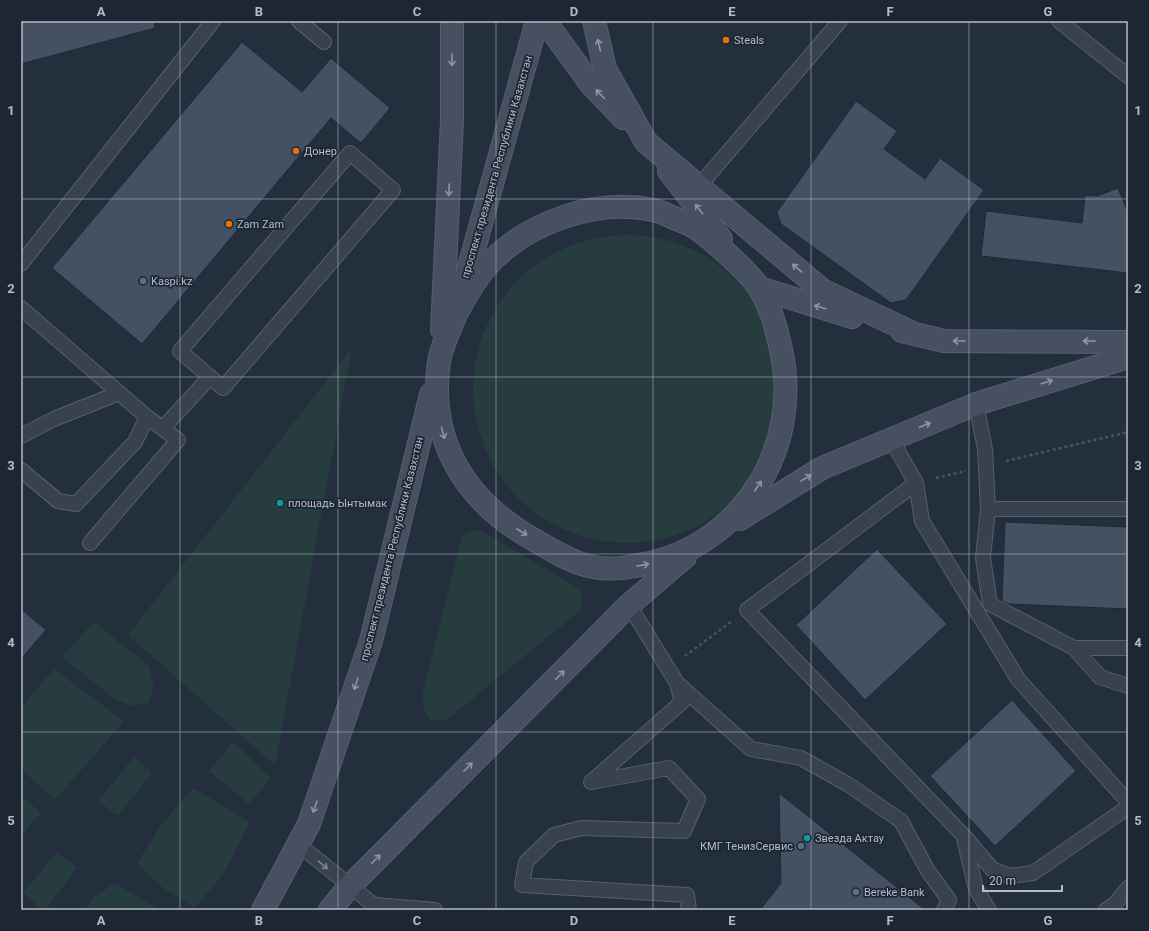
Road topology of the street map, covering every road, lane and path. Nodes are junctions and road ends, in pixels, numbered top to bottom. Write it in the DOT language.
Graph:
graph roads {
  1 [pos="213,21"];
  2 [pos="299,21"];
  3 [pos="452,21"];
  4 [pos="537,21"];
  5 [pos="545,21"];
  6 [pos="594,21"];
  7 [pos="840,21"];
  8 [pos="1060,21"];
  9 [pos="324,42"];
  10 [pos="1128,76"];
  11 [pos="646,142"];
  12 [pos="700,185"];
  13 [pos="21,264"];
  14 [pos="754,281"];
  15 [pos="21,308"];
  16 [pos="456,314"];
  17 [pos="916,334"];
  18 [pos="1128,342"];
  19 [pos="440,357"];
  20 [pos="1128,357"];
  21 [pos="210,377"];
  22 [pos="119,393"];
  23 [pos="976,404"];
  24 [pos="147,417"];
  25 [pos="163,428"];
  26 [pos="1128,432"];
  27 [pos="21,436"];
  28 [pos="891,439"];
  29 [pos="986,466"];
  30 [pos="21,470"];
  31 [pos="916,483"];
  32 [pos="988,509"];
  33 [pos="1128,509"];
  34 [pos="706,540"];
  35 [pos="90,543"];
  36 [pos="629,605"];
  37 [pos="747,610"];
  38 [pos="1074,648"];
  39 [pos="1128,648"];
  40 [pos="668,669"];
  41 [pos="677,683"];
  42 [pos="1128,686"];
  43 [pos="1128,802"];
  44 [pos="1128,807"];
  45 [pos="964,836"];
  46 [pos="298,844"];
  47 [pos="349,887"];
  48 [pos="1128,888"];
  49 [pos="377,907"];
  50 [pos="263,910"];
  51 [pos="330,910"];
  52 [pos="435,910"];
  53 [pos="689,910"];
  54 [pos="944,910"];
  55 [pos="989,910"];
  56 [pos="1106,910"];
  1 -- 13 [label="lane"];
  2 -- 9 [label="lane"];
  3 -- 19 [label="main road, one-way"];
  4 -- 16 [label="main road, проспект президента Республики Казахстан"];
  11 -- 5 [label="main road, one-way"];
  11 -- 6 [label="main road, one-way"];
  7 -- 12 [label="lane"];
  8 -- 10 [label="lane"];
  11 -- 12 [label="main road"];
  14 -- 11 [label="main road, one-way"];
  17 -- 12 [label="main road, one-way"];
  14 -- 16 [label="main road"];
  17 -- 14 [label="main road, one-way"];
  34 -- 14 [label="main road, one-way"];
  15 -- 22 [label="lane"];
  16 -- 19 [label="main road"];
  18 -- 17 [label="main road, one-way"];
  19 -- 34 [label="main road, one-way"];
  19 -- 46 [label="main road, проспект президента Республики Казахстан, one-way"];
  23 -- 20 [label="main road, one-way"];
  21 -- 21 [label="lane"];
  21 -- 25 [label="lane"];
  22 -- 24 [label="lane"];
  22 -- 27 [label="lane"];
  28 -- 23 [label="main road, one-way"];
  23 -- 29 [label="lane"];
  24 -- 25 [label="lane"];
  24 -- 30 [label="lane"];
  25 -- 35 [label="lane"];
  26 -- 29 [label="path"];
  28 -- 31 [label="lane"];
  34 -- 28 [label="main road, one-way"];
  29 -- 31 [label="path"];
  29 -- 32 [label="lane"];
  31 -- 37 [label="lane"];
  31 -- 43 [label="lane"];
  32 -- 33 [label="lane"];
  32 -- 38 [label="lane"];
  34 -- 36 [label="main road"];
  36 -- 40 [label="lane"];
  47 -- 36 [label="main road, one-way"];
  37 -- 40 [label="path"];
  37 -- 45 [label="lane"];
  38 -- 39 [label="lane"];
  38 -- 42 [label="lane"];
  40 -- 41 [label="lane"];
  41 -- 53 [label="lane"];
  41 -- 54 [label="lane"];
  44 -- 45 [label="lane"];
  45 -- 55 [label="lane"];
  46 -- 47 [label="lane, one-way"];
  46 -- 50 [label="main road, проспект президента Республики Казахстан"];
  47 -- 49 [label="lane"];
  47 -- 51 [label="main road"];
  48 -- 56 [label="lane"];
  49 -- 52 [label="lane"];
}
